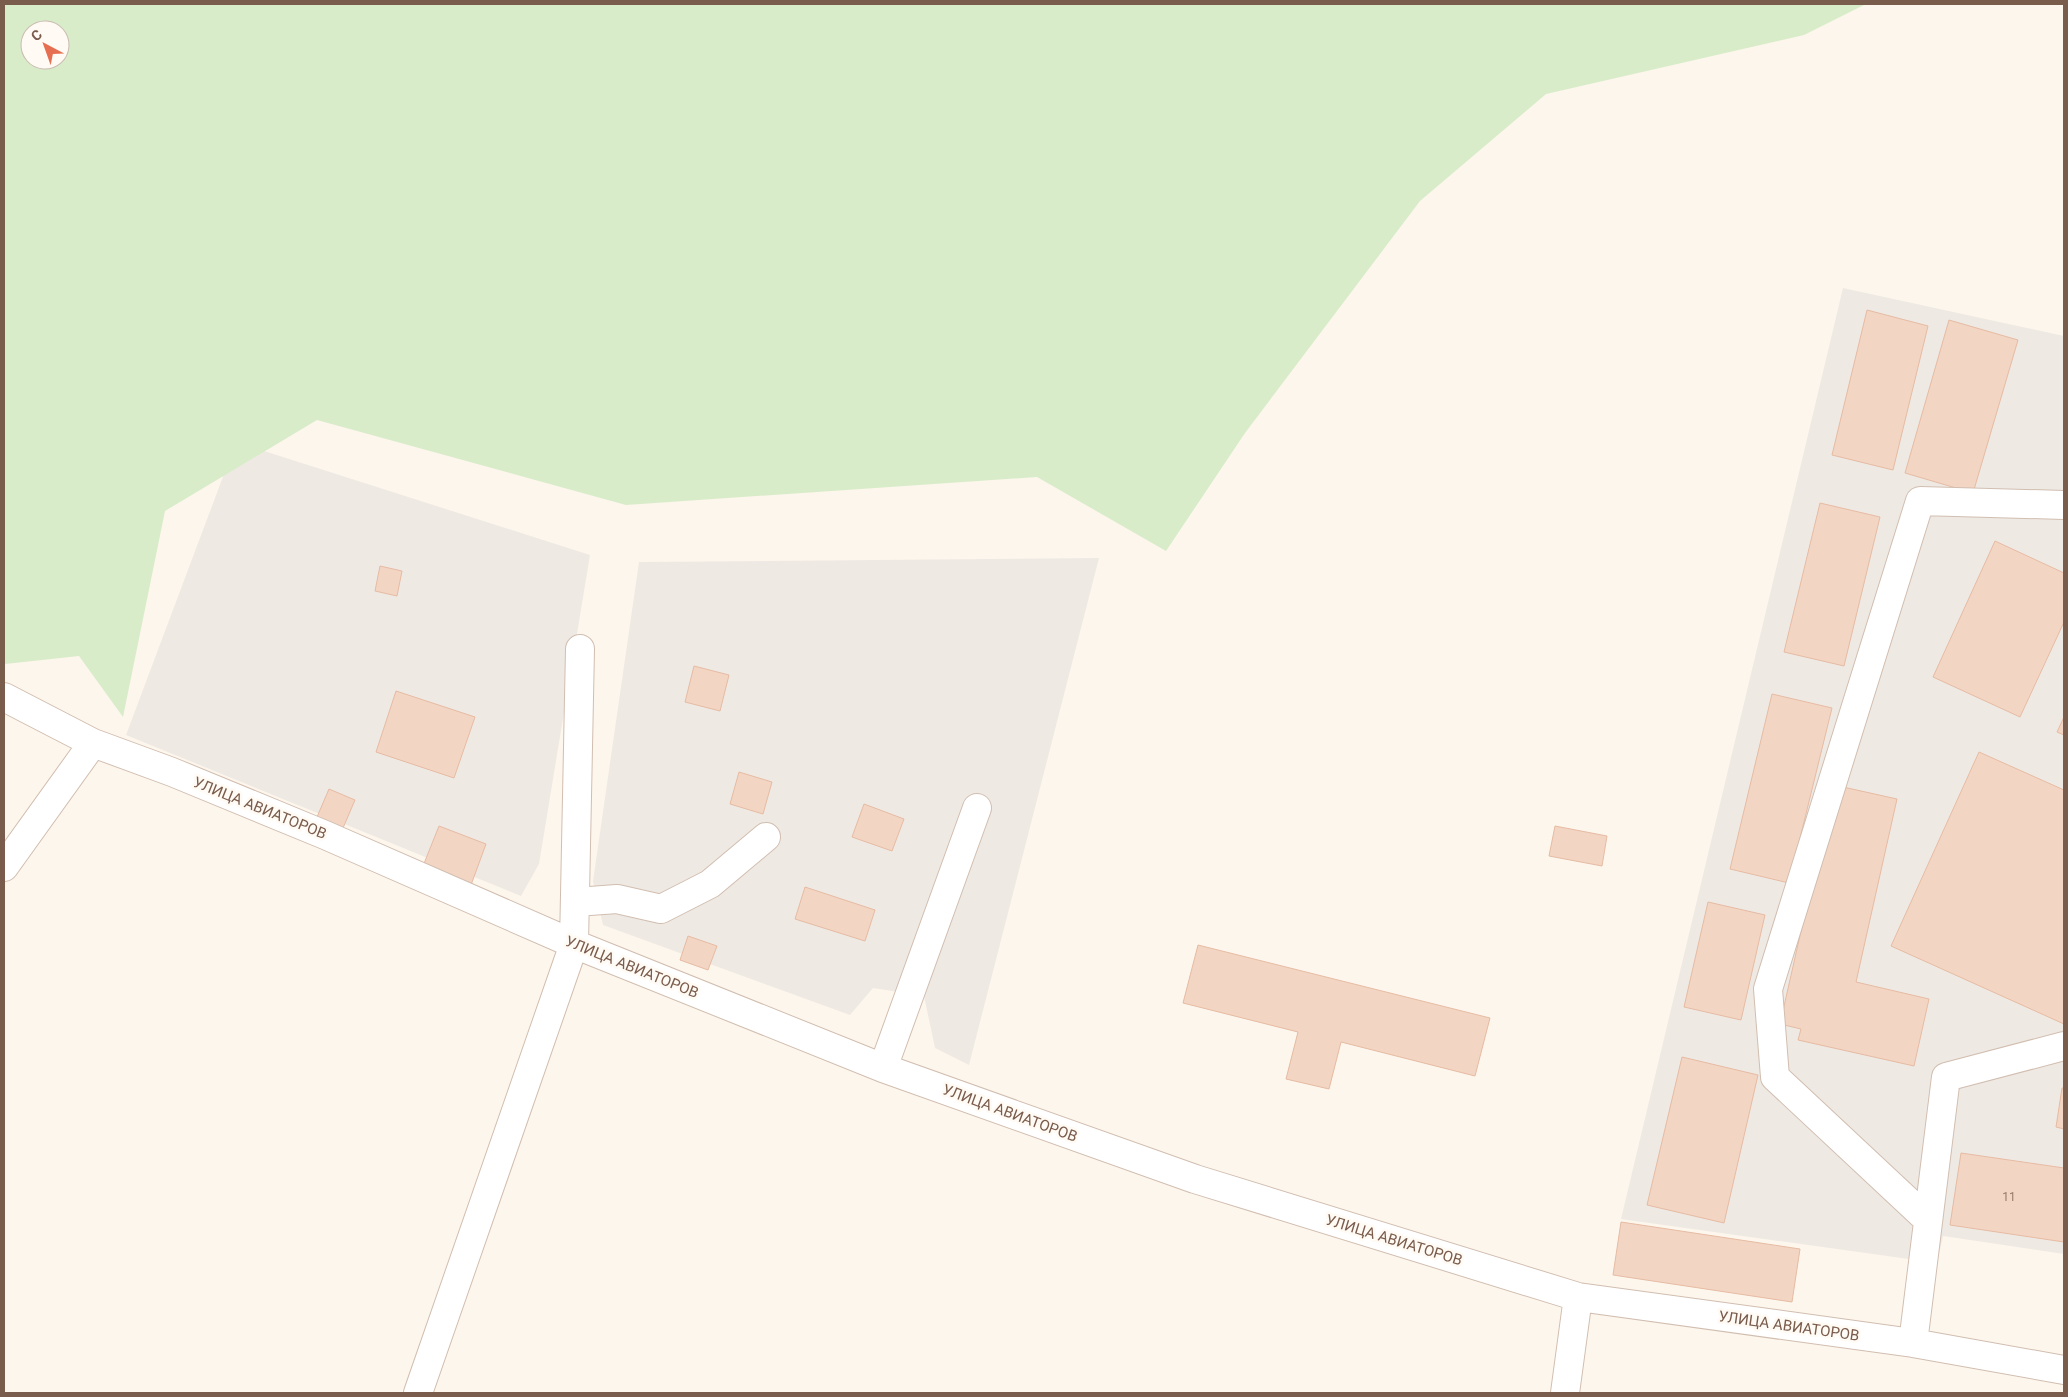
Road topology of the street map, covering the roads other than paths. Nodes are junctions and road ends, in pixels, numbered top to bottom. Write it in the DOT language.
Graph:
graph roads {
  1 [pos="2064,505"];
  2 [pos="580,649"];
  3 [pos="4,698"];
  4 [pos="93,743"];
  5 [pos="977,808"];
  6 [pos="766,837"];
  7 [pos="4,867"];
  8 [pos="576,902"];
  9 [pos="574,944"];
  10 [pos="2064,1046"];
  11 [pos="883,1068"];
  12 [pos="1928,1220"];
  13 [pos="1578,1297"];
  14 [pos="1913,1343"];
  15 [pos="2064,1370"];
  16 [pos="418,1393"];
  17 [pos="1565,1393"];
  1 -- 12 [label="street"];
  2 -- 8 [label="street"];
  3 -- 4 [label="street, УЛИЦА АВИАТОРОВ"];
  4 -- 7 [label="street"];
  4 -- 9 [label="street, УЛИЦА АВИАТОРОВ"];
  5 -- 11 [label="street"];
  6 -- 8 [label="street"];
  8 -- 9 [label="street"];
  9 -- 11 [label="street, УЛИЦА АВИАТОРОВ"];
  9 -- 16 [label="street"];
  10 -- 12 [label="street"];
  11 -- 13 [label="street, УЛИЦА АВИАТОРОВ"];
  12 -- 14 [label="street"];
  13 -- 14 [label="street, УЛИЦА АВИАТОРОВ"];
  13 -- 17 [label="street"];
  14 -- 15 [label="street, УЛИЦА АВИАТОРОВ"];
}
